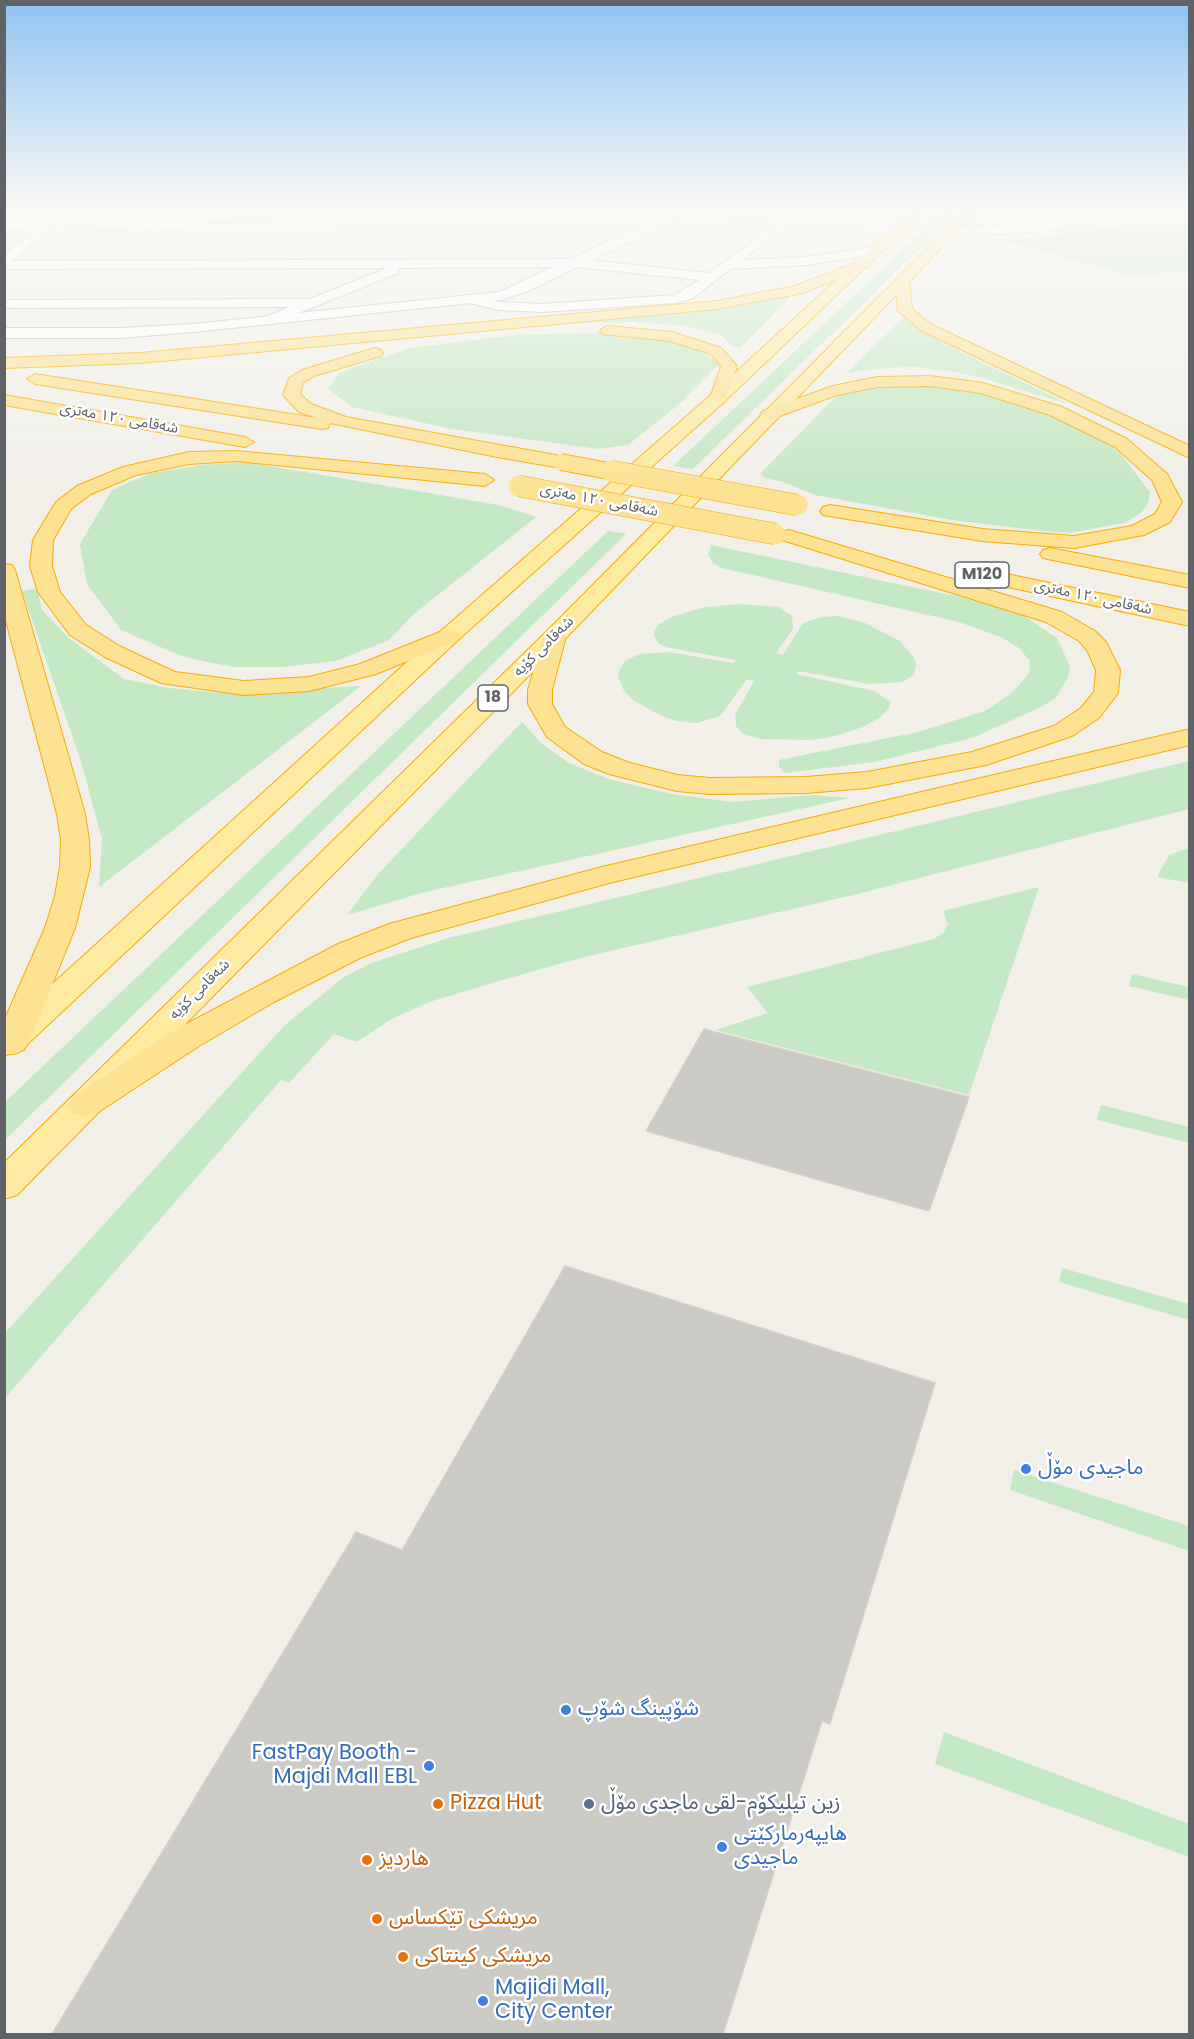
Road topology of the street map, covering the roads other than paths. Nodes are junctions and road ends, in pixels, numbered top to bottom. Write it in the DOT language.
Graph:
graph roads {
  1 [pos="316,301"];
  2 [pos="463,301"];
  3 [pos="479,301"];
  4 [pos="647,301"];
  5 [pos="738,301"];
  6 [pos="823,301"];
  7 [pos="880,301"];
  8 [pos="904,301"];
  9 [pos="312,303"];
  10 [pos="4,304"];
  11 [pos="269,321"];
  12 [pos="4,333"];
  13 [pos="4,363"];
  14 [pos="4,374"];
  15 [pos="718,398"];
  16 [pos="4,400"];
  17 [pos="769,415"];
  18 [pos="1190,453"];
  19 [pos="520,455"];
  20 [pos="485,480"];
  21 [pos="830,511"];
  22 [pos="782,535"];
  23 [pos="4,570"];
  24 [pos="1190,582"];
  25 [pos="1190,618"];
  26 [pos="450,635"];
  27 [pos="555,636"];
  28 [pos="1190,737"];
  29 [pos="8,1044"];
  30 [pos="85,1105"];
  31 [pos="4,1186"];
  1 -- 9 [label="street"];
  2 -- 11 [label="street"];
  3 -- 4 [label="street"];
  5 -- 13 [label="highway"];
  6 -- 15 [label="highway"];
  7 -- 17 [label="highway, شەقامی کۆیە / 18"];
  8 -- 18 [label="highway"];
  9 -- 10 [label="street"];
  9 -- 11 [label="street"];
  11 -- 12 [label="street"];
  14 -- 19 [label="highway, شەقامی ١٢٠ مەتری"];
  15 -- 19 [label="highway"];
  15 -- 26 [label="highway"];
  16 -- 20 [label="highway, شەقامی ١٢٠ مەتری"];
  17 -- 21 [label="highway"];
  17 -- 27 [label="highway, شەقامی کۆیە / 18"];
  19 -- 21 [label="highway, شەقامی ١٢٠ مەتری / M120, bridge"];
  20 -- 22 [label="highway, شەقامی ١٢٠ مەتری / M120, bridge"];
  20 -- 26 [label="highway"];
  21 -- 24 [label="highway, شەقامی ١٢٠ مەتری / M120"];
  22 -- 25 [label="highway, شەقامی ١٢٠ مەتری / M120"];
  22 -- 27 [label="highway"];
  23 -- 29 [label="highway"];
  26 -- 29 [label="highway"];
  27 -- 30 [label="highway, شەقامی کۆیە / 18"];
  28 -- 30 [label="highway"];
  30 -- 31 [label="highway, شەقامی کۆیە / 18"];
}
